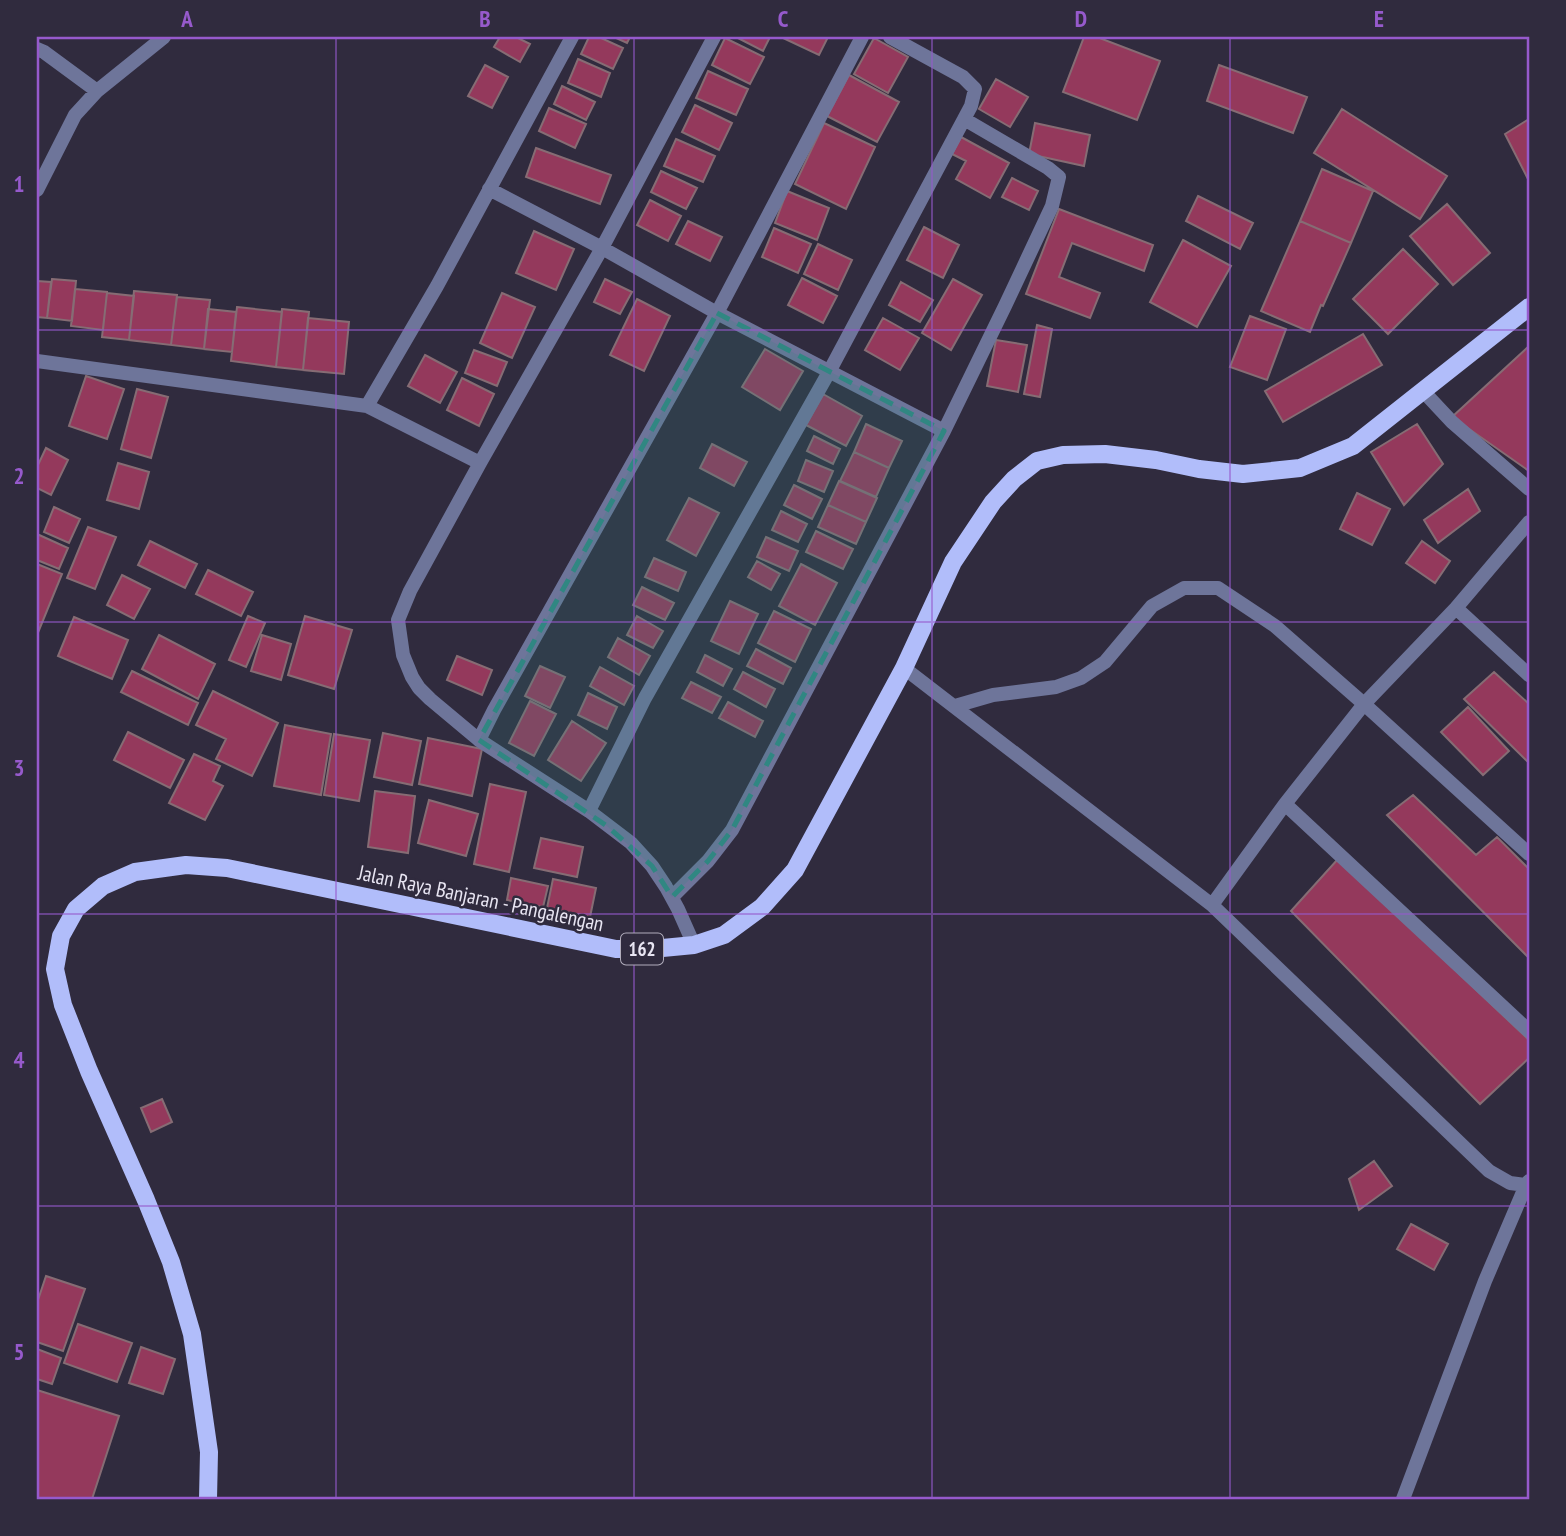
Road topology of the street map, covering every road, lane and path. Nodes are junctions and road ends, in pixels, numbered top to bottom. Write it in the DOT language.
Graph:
graph roads {
  1 [pos="164,37"];
  2 [pos="572,37"];
  3 [pos="714,37"];
  4 [pos="862,37"];
  5 [pos="890,37"];
  6 [pos="152,41"];
  7 [pos="37,49"];
  8 [pos="97,91"];
  9 [pos="964,119"];
  10 [pos="489,189"];
  11 [pos="37,190"];
  12 [pos="602,248"];
  13 [pos="1529,307"];
  14 [pos="717,313"];
  15 [pos="37,361"];
  16 [pos="830,372"];
  17 [pos="1423,391"];
  18 [pos="367,406"];
  19 [pos="944,431"];
  20 [pos="480,463"];
  21 [pos="1529,489"];
  22 [pos="1529,522"];
  23 [pos="1456,607"];
  24 [pos="904,667"];
  25 [pos="1529,675"];
  26 [pos="1364,704"];
  27 [pos="955,706"];
  28 [pos="479,740"];
  29 [pos="1285,804"];
  30 [pos="589,811"];
  31 [pos="1529,854"];
  32 [pos="672,897"];
  33 [pos="1212,905"];
  34 [pos="694,945"];
  35 [pos="1529,1031"];
  36 [pos="1528,1183"];
  37 [pos="208,1499"];
  38 [pos="1403,1499"];
  1 -- 6 [label="street"];
  2 -- 10 [label="street"];
  3 -- 12 [label="street"];
  4 -- 14 [label="street"];
  5 -- 9 [label="street"];
  6 -- 8 [label="street"];
  7 -- 8 [label="street"];
  8 -- 11 [label="street"];
  9 -- 16 [label="street"];
  9 -- 19 [label="street"];
  10 -- 12 [label="street"];
  10 -- 18 [label="street"];
  12 -- 14 [label="street"];
  12 -- 20 [label="street"];
  13 -- 17 [label="main road, Jalan Raya Banjaran - Pangalengan / 162"];
  14 -- 16 [label="street"];
  14 -- 28 [label="street"];
  15 -- 18 [label="street"];
  16 -- 19 [label="street"];
  16 -- 30 [label="street"];
  17 -- 21 [label="street"];
  17 -- 24 [label="main road, Jalan Raya Banjaran - Pangalengan / 162"];
  18 -- 20 [label="street"];
  19 -- 32 [label="street"];
  20 -- 28 [label="street"];
  22 -- 23 [label="street"];
  23 -- 25 [label="street"];
  23 -- 26 [label="street"];
  24 -- 27 [label="street"];
  24 -- 34 [label="main road, Jalan Raya Banjaran - Pangalengan / 162"];
  26 -- 27 [label="street"];
  26 -- 29 [label="street"];
  26 -- 31 [label="street"];
  27 -- 33 [label="street"];
  28 -- 30 [label="street"];
  29 -- 33 [label="street"];
  29 -- 35 [label="street"];
  30 -- 32 [label="street"];
  32 -- 34 [label="street"];
  33 -- 36 [label="street"];
  34 -- 37 [label="main road, Jalan Raya Banjaran - Pangalengan / 162"];
  36 -- 38 [label="street"];
}
